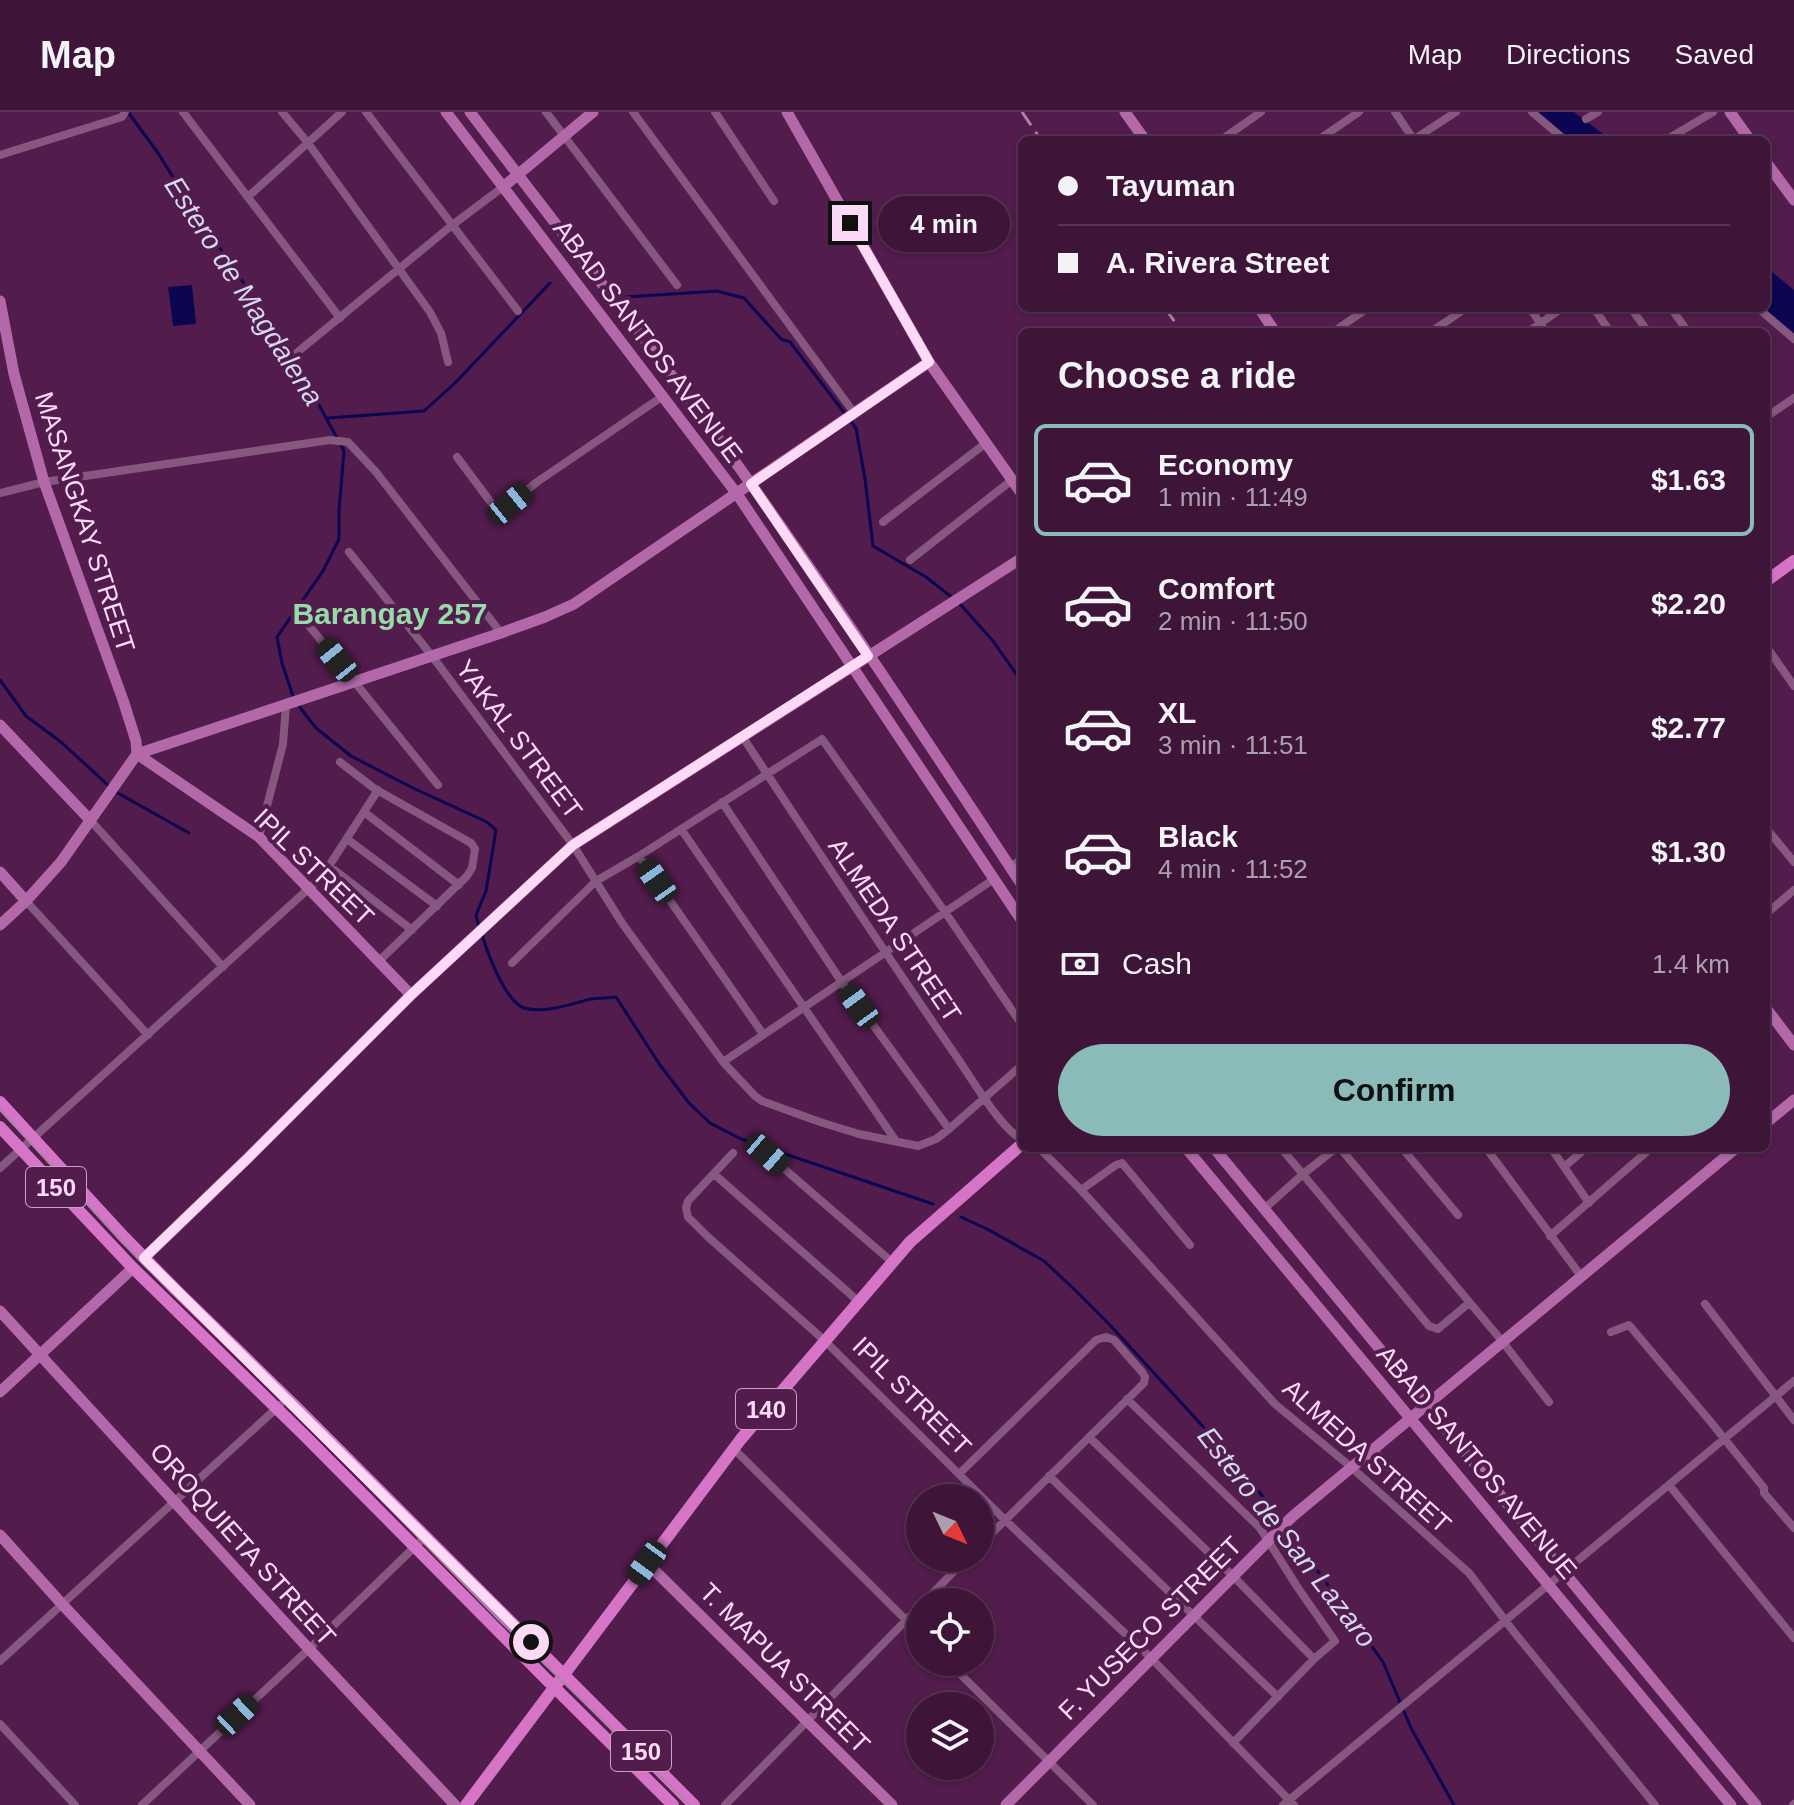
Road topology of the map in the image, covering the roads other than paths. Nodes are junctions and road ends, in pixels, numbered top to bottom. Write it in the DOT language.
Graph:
graph roads {
  1 [pos="183,112"];
  2 [pos="282,112"];
  3 [pos="342,112"];
  4 [pos="366,112"];
  5 [pos="446,112"];
  6 [pos="470,112"];
  7 [pos="546,112"];
  8 [pos="593,112"];
  9 [pos="633,112"];
  10 [pos="715,112"];
  11 [pos="787,112"];
  12 [pos="1125,112"];
  13 [pos="1261,112"];
  14 [pos="1359,112"];
  15 [pos="1395,112"];
  16 [pos="1456,112"];
  17 [pos="1532,112"];
  18 [pos="1598,112"];
  19 [pos="1713,112"];
  20 [pos="1730,112"];
  21 [pos="124,114"];
  22 [pos="1586,119"];
  23 [pos="563,136"];
  24 [pos="1142,136"];
  25 [pos="1227,136"];
  26 [pos="1324,136"];
  27 [pos="1411,136"];
  28 [pos="1420,136"];
  29 [pos="1560,136"];
  30 [pos="1673,136"];
  31 [pos="1747,136"];
  32 [pos="308,143"];
  33 [pos="0,155"];
  34 [pos="1770,167"];
  35 [pos="517,175"];
  36 [pos="503,187"];
  37 [pos="249,196"];
  38 [pos="1794,200"];
  39 [pos="774,201"];
  40 [pos="451,226"];
  41 [pos="399,271"];
  42 [pos="677,285"];
  43 [pos="0,301"];
  44 [pos="518,311"];
  45 [pos="1362,312"];
  46 [pos="1460,312"];
  47 [pos="1533,312"];
  48 [pos="1556,312"];
  49 [pos="1763,312"];
  50 [pos="340,318"];
  51 [pos="1541,323"];
  52 [pos="1339,328"];
  53 [pos="1437,328"];
  54 [pos="1534,328"];
  55 [pos="1544,328"];
  56 [pos="1794,339"];
  57 [pos="285,362"];
  58 [pos="448,362"];
  59 [pos="929,362"];
  60 [pos="13,373"];
  61 [pos="0,376"];
  62 [pos="663,396"];
  63 [pos="1794,398"];
  64 [pos="1770,414"];
  65 [pos="850,417"];
  66 [pos="986,443"];
  67 [pos="457,457"];
  68 [pos="1012,480"];
  69 [pos="44,482"];
  70 [pos="751,484"];
  71 [pos="1018,488"];
  72 [pos="0,493"];
  73 [pos="737,494"];
  74 [pos="883,522"];
  75 [pos="349,552"];
  76 [pos="910,560"];
  77 [pos="1018,561"];
  78 [pos="1794,561"];
  79 [pos="1770,578"];
  80 [pos="302,617"];
  81 [pos="501,633"];
  82 [pos="1770,652"];
  83 [pos="432,656"];
  84 [pos="868,656"];
  85 [pos="852,666"];
  86 [pos="354,682"];
  87 [pos="1794,686"];
  88 [pos="288,705"];
  89 [pos="0,725"];
  90 [pos="742,736"];
  91 [pos="137,754"];
  92 [pos="340,762"];
  93 [pos="767,774"];
  94 [pos="438,785"];
  95 [pos="378,790"];
  96 [pos="722,802"];
  97 [pos="364,812"];
  98 [pos="91,821"];
  99 [pos="681,829"];
  100 [pos="1770,833"];
  101 [pos="259,837"];
  102 [pos="347,839"];
  103 [pos="573,845"];
  104 [pos="639,856"];
  105 [pos="1018,862"];
  106 [pos="1794,862"];
  107 [pos="329,866"];
  108 [pos="1010,867"];
  109 [pos="0,872"];
  110 [pos="994,879"];
  111 [pos="1018,879"];
  112 [pos="596,881"];
  113 [pos="459,885"];
  114 [pos="308,889"];
  115 [pos="1794,890"];
  116 [pos="26,901"];
  117 [pos="437,906"];
  118 [pos="1770,908"];
  119 [pos="945,912"];
  120 [pos="1018,915"];
  121 [pos="0,925"];
  122 [pos="412,930"];
  123 [pos="884,952"];
  124 [pos="379,961"];
  125 [pos="512,963"];
  126 [pos="223,967"];
  127 [pos="841,981"];
  128 [pos="411,995"];
  129 [pos="804,1006"];
  130 [pos="1770,1013"];
  131 [pos="1018,1019"];
  132 [pos="763,1034"];
  133 [pos="148,1035"];
  134 [pos="1794,1045"];
  135 [pos="723,1062"];
  136 [pos="1018,1068"];
  137 [pos="984,1097"];
  138 [pos="1794,1100"];
  139 [pos="0,1102"];
  140 [pos="1770,1120"];
  141 [pos="0,1127"];
  142 [pos="949,1129"];
  143 [pos="33,1138"];
  144 [pos="1018,1139"];
  145 [pos="896,1141"];
  146 [pos="1018,1145"];
  147 [pos="21,1149"];
  148 [pos="1043,1152"];
  149 [pos="1189,1152"];
  150 [pos="1217,1152"];
  151 [pos="1284,1152"];
  152 [pos="1333,1152"];
  153 [pos="1341,1152"];
  154 [pos="1405,1152"];
  155 [pos="1489,1152"];
  156 [pos="1554,1152"];
  157 [pos="1581,1152"];
  158 [pos="1646,1152"];
  159 [pos="1731,1152"];
  160 [pos="733,1153"];
  161 [pos="767,1154"];
  162 [pos="1564,1167"];
  163 [pos="0,1168"];
  164 [pos="714,1174"];
  165 [pos="1302,1175"];
  166 [pos="1081,1190"];
  167 [pos="1589,1203"];
  168 [pos="1265,1208"];
  169 [pos="1458,1215"];
  170 [pos="1550,1236"];
  171 [pos="124,1237"];
  172 [pos="1190,1245"];
  173 [pos="113,1248"];
  174 [pos="144,1258"];
  175 [pos="892,1262"];
  176 [pos="133,1268"];
  177 [pos="1581,1276"];
  178 [pos="858,1301"];
  179 [pos="1469,1303"];
  180 [pos="1705,1304"];
  181 [pos="0,1311"];
  182 [pos="1611,1332"];
  183 [pos="825,1341"];
  184 [pos="1502,1341"];
  185 [pos="40,1355"];
  186 [pos="1794,1381"];
  187 [pos="0,1392"];
  188 [pos="1775,1397"];
  189 [pos="288,1399"];
  190 [pos="1127,1399"];
  191 [pos="1549,1402"];
  192 [pos="1425,1405"];
  193 [pos="277,1408"];
  194 [pos="1411,1417"];
  195 [pos="1794,1420"];
  196 [pos="1089,1437"];
  197 [pos="1724,1439"];
  198 [pos="733,1448"];
  199 [pos="1373,1449"];
  200 [pos="1351,1467"];
  201 [pos="959,1474"];
  202 [pos="1049,1476"];
  203 [pos="1669,1485"];
  204 [pos="176,1502"];
  205 [pos="1427,1511"];
  206 [pos="1005,1520"];
  207 [pos="1794,1528"];
  208 [pos="994,1531"];
  209 [pos="0,1535"];
  210 [pos="1273,1536"];
  211 [pos="425,1537"];
  212 [pos="414,1547"];
  213 [pos="647,1563"];
  214 [pos="953,1572"];
  215 [pos="1563,1573"];
  216 [pos="1233,1576"];
  217 [pos="1550,1584"];
  218 [pos="938,1588"];
  219 [pos="61,1603"];
  220 [pos="1193,1615"];
  221 [pos="906,1620"];
  222 [pos="1505,1620"];
  223 [pos="1794,1637"];
  224 [pos="309,1649"];
  225 [pos="1151,1658"];
  226 [pos="1314,1659"];
  227 [pos="0,1661"];
  228 [pos="563,1674"];
  229 [pos="962,1676"];
  230 [pos="554,1687"];
  231 [pos="1278,1697"];
  232 [pos="806,1722"];
  233 [pos="0,1724"];
  234 [pos="1233,1743"];
  235 [pos="200,1751"];
  236 [pos="1049,1761"];
  237 [pos="1288,1803"];
  238 [pos="75,1805"];
  239 [pos="142,1805"];
  240 [pos="250,1805"];
  241 [pos="455,1805"];
  242 [pos="466,1805"];
  243 [pos="673,1805"];
  244 [pos="694,1805"];
  245 [pos="725,1805"];
  246 [pos="892,1805"];
  247 [pos="1006,1805"];
  248 [pos="1093,1805"];
  249 [pos="1655,1805"];
  250 [pos="1731,1805"];
  251 [pos="1756,1805"];
  1 -- 37 [label="street"];
  2 -- 32 [label="street"];
  3 -- 32 [label="street"];
  4 -- 40 [label="street"];
  5 -- 36 [label="street, ABAD SANTOS AVENUE"];
  6 -- 35 [label="street, ABAD SANTOS AVENUE"];
  7 -- 23 [label="street"];
  8 -- 23 [label="street"];
  9 -- 65 [label="street"];
  10 -- 39 [label="street"];
  11 -- 59 [label="street"];
  12 -- 24 [label="street"];
  13 -- 25 [label="street"];
  14 -- 26 [label="street"];
  15 -- 27 [label="street"];
  16 -- 28 [label="street"];
  17 -- 29 [label="street"];
  18 -- 22 [label="street"];
  19 -- 30 [label="street"];
  20 -- 31 [label="street"];
  21 -- 33 [label="street"];
  23 -- 35 [label="street"];
  23 -- 42 [label="street"];
  32 -- 37 [label="street"];
  32 -- 41 [label="street"];
  34 -- 38 [label="street"];
  35 -- 36 [label="street"];
  35 -- 70 [label="street, ABAD SANTOS AVENUE"];
  36 -- 40 [label="street"];
  36 -- 62 [label="street, ABAD SANTOS AVENUE"];
  37 -- 50 [label="street"];
  40 -- 41 [label="street"];
  40 -- 44 [label="street"];
  41 -- 50 [label="street"];
  41 -- 58 [label="street"];
  43 -- 60 [label="street, MASANGKAY STREET"];
  45 -- 52 [label="street"];
  46 -- 53 [label="street"];
  47 -- 51 [label="street"];
  48 -- 51 [label="street"];
  49 -- 56 [label="street"];
  50 -- 57 [label="street"];
  51 -- 54 [label="street"];
  51 -- 55 [label="street"];
  59 -- 65 [label="street"];
  59 -- 66 [label="street"];
  60 -- 61 [label="street"];
  60 -- 69 [label="street, MASANGKAY STREET"];
  62 -- 67 [label="street"];
  62 -- 73 [label="street, ABAD SANTOS AVENUE"];
  63 -- 64 [label="street"];
  65 -- 70 [label="street"];
  66 -- 68 [label="street"];
  66 -- 74 [label="street"];
  68 -- 71 [label="street"];
  68 -- 76 [label="street"];
  69 -- 72 [label="street"];
  69 -- 81 [label="street"];
  69 -- 91 [label="street, MASANGKAY STREET"];
  70 -- 73 [label="street"];
  70 -- 84 [label="street, ABAD SANTOS AVENUE"];
  73 -- 81 [label="street"];
  73 -- 85 [label="street, ABAD SANTOS AVENUE"];
  75 -- 83 [label="street, YAKAL STREET"];
  77 -- 84 [label="street"];
  78 -- 79 [label="main road"];
  80 -- 86 [label="street"];
  81 -- 83 [label="street"];
  82 -- 87 [label="street"];
  83 -- 86 [label="street"];
  83 -- 103 [label="street, YAKAL STREET"];
  84 -- 85 [label="street"];
  84 -- 108 [label="street, ABAD SANTOS AVENUE"];
  85 -- 90 [label="street"];
  85 -- 110 [label="street, ABAD SANTOS AVENUE"];
  86 -- 88 [label="street"];
  86 -- 94 [label="street"];
  88 -- 91 [label="street"];
  88 -- 101 [label="street"];
  89 -- 98 [label="street"];
  90 -- 93 [label="street, ALMEDA STREET"];
  90 -- 103 [label="street"];
  91 -- 98 [label="street"];
  91 -- 101 [label="street, IPIL STREET"];
  92 -- 95 [label="street"];
  93 -- 96 [label="street"];
  93 -- 119 [label="street"];
  93 -- 123 [label="street, ALMEDA STREET"];
  95 -- 97 [label="street"];
  95 -- 113 [label="street"];
  96 -- 99 [label="street"];
  96 -- 127 [label="street"];
  97 -- 102 [label="street"];
  97 -- 113 [label="street"];
  98 -- 116 [label="street"];
  98 -- 126 [label="street"];
  99 -- 104 [label="street"];
  99 -- 129 [label="street"];
  100 -- 106 [label="street"];
  101 -- 114 [label="street, IPIL STREET"];
  102 -- 107 [label="street"];
  102 -- 117 [label="street"];
  103 -- 112 [label="street, YAKAL STREET"];
  103 -- 128 [label="street"];
  104 -- 112 [label="street"];
  104 -- 132 [label="street"];
  105 -- 108 [label="street"];
  107 -- 114 [label="street"];
  107 -- 122 [label="street"];
  108 -- 111 [label="street, ABAD SANTOS AVENUE"];
  109 -- 116 [label="street"];
  110 -- 119 [label="street"];
  110 -- 120 [label="street, ABAD SANTOS AVENUE"];
  112 -- 125 [label="street"];
  112 -- 135 [label="street, YAKAL STREET"];
  113 -- 117 [label="street"];
  114 -- 124 [label="street, IPIL STREET"];
  114 -- 126 [label="street"];
  115 -- 118 [label="street"];
  116 -- 121 [label="street"];
  116 -- 133 [label="street"];
  117 -- 122 [label="street"];
  119 -- 123 [label="street"];
  119 -- 131 [label="street"];
  122 -- 124 [label="street"];
  123 -- 127 [label="street"];
  123 -- 137 [label="street, ALMEDA STREET"];
  124 -- 128 [label="street, IPIL STREET"];
  126 -- 133 [label="street"];
  127 -- 129 [label="street"];
  127 -- 142 [label="street"];
  128 -- 174 [label="street"];
  129 -- 132 [label="street"];
  129 -- 145 [label="street"];
  130 -- 134 [label="street"];
  132 -- 135 [label="street"];
  133 -- 143 [label="street"];
  135 -- 145 [label="street, YAKAL STREET"];
  136 -- 137 [label="street, YAKAL STREET"];
  137 -- 142 [label="street, YAKAL STREET"];
  137 -- 144 [label="street, ALMEDA STREET"];
  138 -- 140 [label="street"];
  139 -- 143 [label="main road, 150"];
  141 -- 147 [label="main road, 150"];
  142 -- 145 [label="street, YAKAL STREET"];
  143 -- 147 [label="street"];
  143 -- 171 [label="main road, 150"];
  146 -- 175 [label="main road, 140"];
  147 -- 163 [label="street"];
  147 -- 173 [label="main road, 150"];
  148 -- 166 [label="street, ALMEDA STREET"];
  149 -- 194 [label="street, ABAD SANTOS AVENUE"];
  150 -- 168 [label="street, ABAD SANTOS AVENUE"];
  151 -- 165 [label="street"];
  152 -- 165 [label="street"];
  153 -- 179 [label="street"];
  154 -- 169 [label="street"];
  155 -- 170 [label="street"];
  156 -- 162 [label="street"];
  157 -- 162 [label="street"];
  158 -- 167 [label="street"];
  159 -- 177 [label="street, F. YUSECO STREET"];
  160 -- 164 [label="street, IPIL STREET"];
  161 -- 175 [label="street"];
  162 -- 167 [label="street"];
  164 -- 178 [label="street"];
  164 -- 183 [label="street, IPIL STREET"];
  165 -- 168 [label="street"];
  165 -- 179 [label="street"];
  166 -- 172 [label="street"];
  166 -- 200 [label="street, ALMEDA STREET"];
  167 -- 170 [label="street"];
  168 -- 192 [label="street, ABAD SANTOS AVENUE"];
  170 -- 177 [label="street"];
  171 -- 173 [label="main road"];
  171 -- 174 [label="main road, 150"];
  173 -- 176 [label="main road, 150"];
  174 -- 176 [label="street"];
  174 -- 189 [label="main road, 150"];
  175 -- 178 [label="main road, 140"];
  176 -- 185 [label="street"];
  176 -- 193 [label="main road, 150"];
  177 -- 184 [label="street, F. YUSECO STREET"];
  178 -- 183 [label="main road, 140"];
  179 -- 184 [label="street"];
  180 -- 188 [label="street"];
  181 -- 185 [label="street, OROQUIETA STREET"];
  182 -- 197 [label="street"];
  183 -- 198 [label="main road, 140"];
  183 -- 201 [label="street, IPIL STREET"];
  184 -- 191 [label="street"];
  184 -- 192 [label="street, F. YUSECO STREET"];
  185 -- 187 [label="street"];
  185 -- 204 [label="street, OROQUIETA STREET"];
  186 -- 188 [label="street"];
  188 -- 195 [label="street"];
  188 -- 197 [label="street"];
  189 -- 193 [label="street"];
  189 -- 211 [label="main road, 150"];
  190 -- 196 [label="street"];
  190 -- 201 [label="street"];
  190 -- 210 [label="street"];
  192 -- 194 [label="street, F. YUSECO STREET"];
  192 -- 215 [label="street, ABAD SANTOS AVENUE"];
  193 -- 204 [label="street"];
  193 -- 212 [label="main road, 150"];
  194 -- 199 [label="street, F. YUSECO STREET"];
  194 -- 217 [label="street, ABAD SANTOS AVENUE"];
  196 -- 202 [label="street"];
  196 -- 216 [label="street"];
  197 -- 203 [label="street"];
  197 -- 207 [label="street"];
  198 -- 213 [label="main road, 140"];
  198 -- 221 [label="street"];
  199 -- 200 [label="street, F. YUSECO STREET"];
  199 -- 205 [label="street"];
  200 -- 210 [label="street, F. YUSECO STREET"];
  200 -- 222 [label="street, ALMEDA STREET"];
  201 -- 206 [label="street, IPIL STREET"];
  202 -- 206 [label="street"];
  202 -- 220 [label="street"];
  203 -- 215 [label="street"];
  203 -- 223 [label="street"];
  204 -- 219 [label="street"];
  204 -- 224 [label="street, OROQUIETA STREET"];
  206 -- 208 [label="street"];
  206 -- 225 [label="street, IPIL STREET"];
  209 -- 219 [label="street"];
  210 -- 216 [label="street, F. YUSECO STREET"];
  210 -- 226 [label="street"];
  211 -- 212 [label="street"];
  211 -- 228 [label="main road, 150"];
  212 -- 224 [label="street"];
  212 -- 230 [label="main road, 150"];
  213 -- 228 [label="main road, 140"];
  213 -- 232 [label="street, T. MAPUA STREET"];
  214 -- 218 [label="street"];
  215 -- 217 [label="street"];
  215 -- 251 [label="street, ABAD SANTOS AVENUE"];
  216 -- 220 [label="street, F. YUSECO STREET"];
  216 -- 226 [label="street"];
  217 -- 222 [label="street"];
  217 -- 250 [label="street, ABAD SANTOS AVENUE"];
  219 -- 227 [label="street"];
  219 -- 235 [label="street"];
  220 -- 225 [label="street, F. YUSECO STREET"];
  220 -- 231 [label="street"];
  221 -- 232 [label="street"];
  222 -- 237 [label="street"];
  222 -- 249 [label="street, ALMEDA STREET"];
  224 -- 235 [label="street"];
  224 -- 241 [label="street, OROQUIETA STREET"];
  225 -- 234 [label="street, IPIL STREET"];
  225 -- 236 [label="street, F. YUSECO STREET"];
  226 -- 231 [label="street"];
  228 -- 230 [label="main road, 140"];
  228 -- 244 [label="main road, 150"];
  229 -- 236 [label="street"];
  230 -- 242 [label="main road, 140"];
  230 -- 243 [label="main road, 150"];
  231 -- 234 [label="street"];
  232 -- 245 [label="street"];
  232 -- 246 [label="street, T. MAPUA STREET"];
  233 -- 238 [label="street"];
  234 -- 237 [label="street, IPIL STREET"];
  235 -- 239 [label="street"];
  235 -- 240 [label="street"];
  236 -- 247 [label="street, F. YUSECO STREET"];
  236 -- 248 [label="street"];
}
